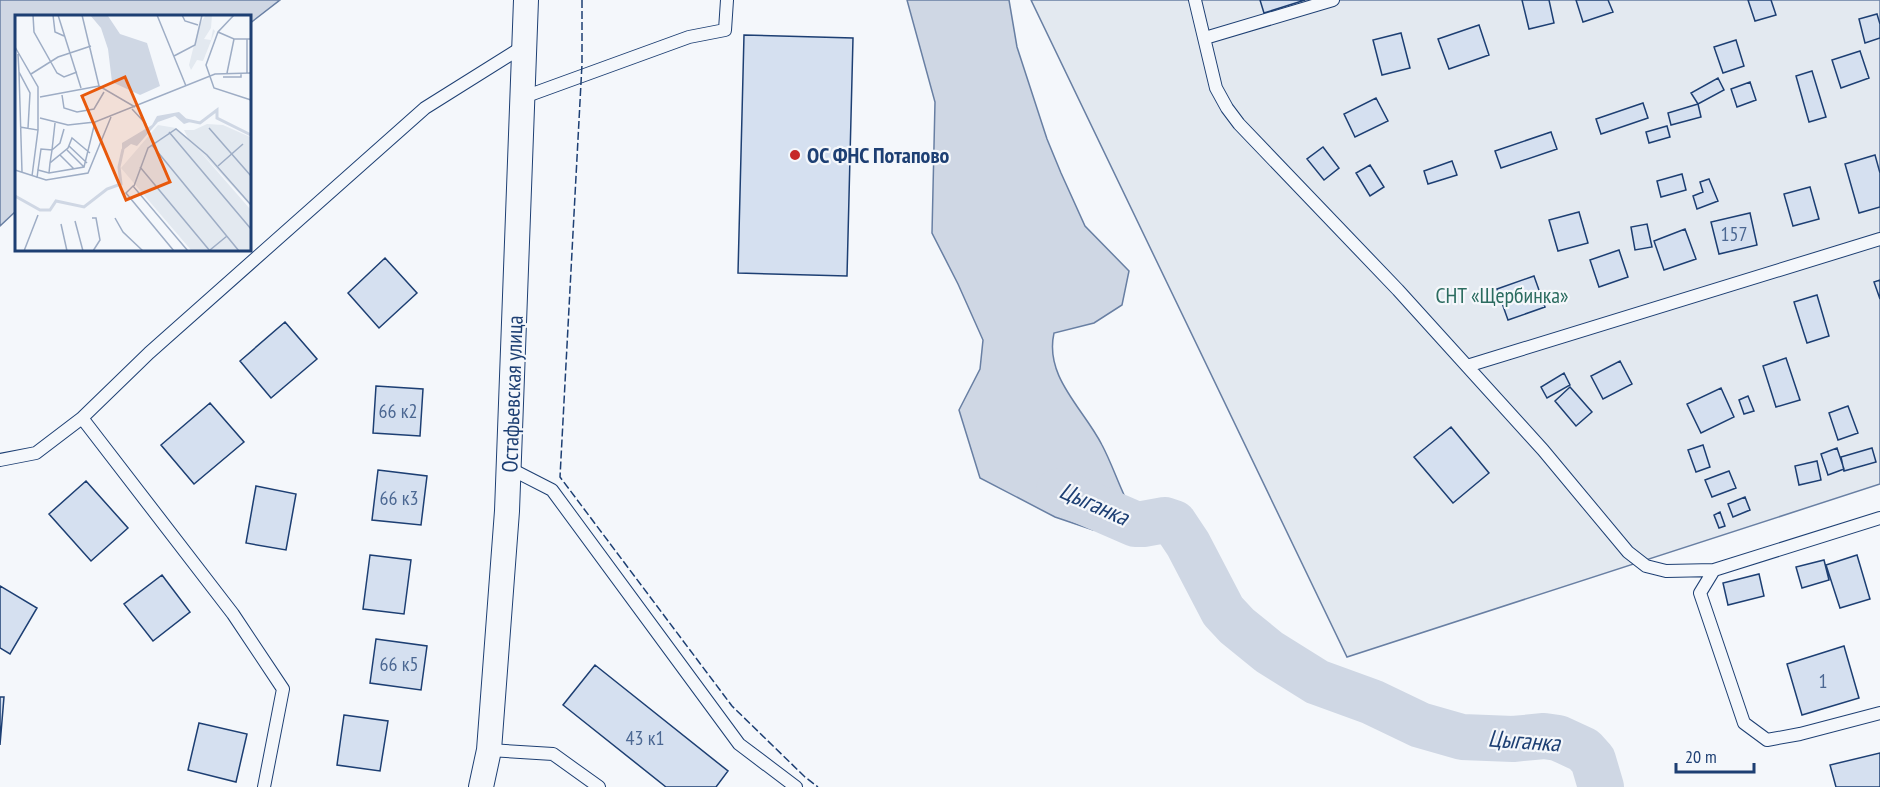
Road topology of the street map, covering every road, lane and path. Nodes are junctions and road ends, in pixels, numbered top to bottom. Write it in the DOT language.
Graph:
graph roads {
  1 [pos="526,0"];
  2 [pos="727,0"];
  3 [pos="1195,0"];
  4 [pos="1333,0"];
  5 [pos="1205,38"];
  6 [pos="526,45"];
  7 [pos="524,97"];
  8 [pos="1880,238"];
  9 [pos="1467,366"];
  10 [pos="82,418"];
  11 [pos="0,460"];
  12 [pos="509,468"];
  13 [pos="1880,519"];
  14 [pos="1714,570"];
  15 [pos="1880,713"];
  16 [pos="489,750"];
  17 [pos="264,787"];
  18 [pos="482,787"];
  19 [pos="598,787"];
  20 [pos="796,787"];
  1 -- 6 [label="street, Остафьевская улица"];
  2 -- 7 [label="lane"];
  3 -- 5 [label="lane"];
  4 -- 5 [label="lane"];
  5 -- 9 [label="lane"];
  6 -- 7 [label="street, Остафьевская улица"];
  6 -- 10 [label="lane"];
  7 -- 12 [label="street, Остафьевская улица"];
  8 -- 9 [label="lane"];
  9 -- 14 [label="lane"];
  10 -- 11 [label="lane"];
  10 -- 17 [label="lane"];
  12 -- 16 [label="street, Остафьевская улица"];
  12 -- 20 [label="lane"];
  13 -- 14 [label="lane"];
  14 -- 15 [label="lane"];
  16 -- 18 [label="street, Остафьевская улица"];
  16 -- 19 [label="lane"];
}
